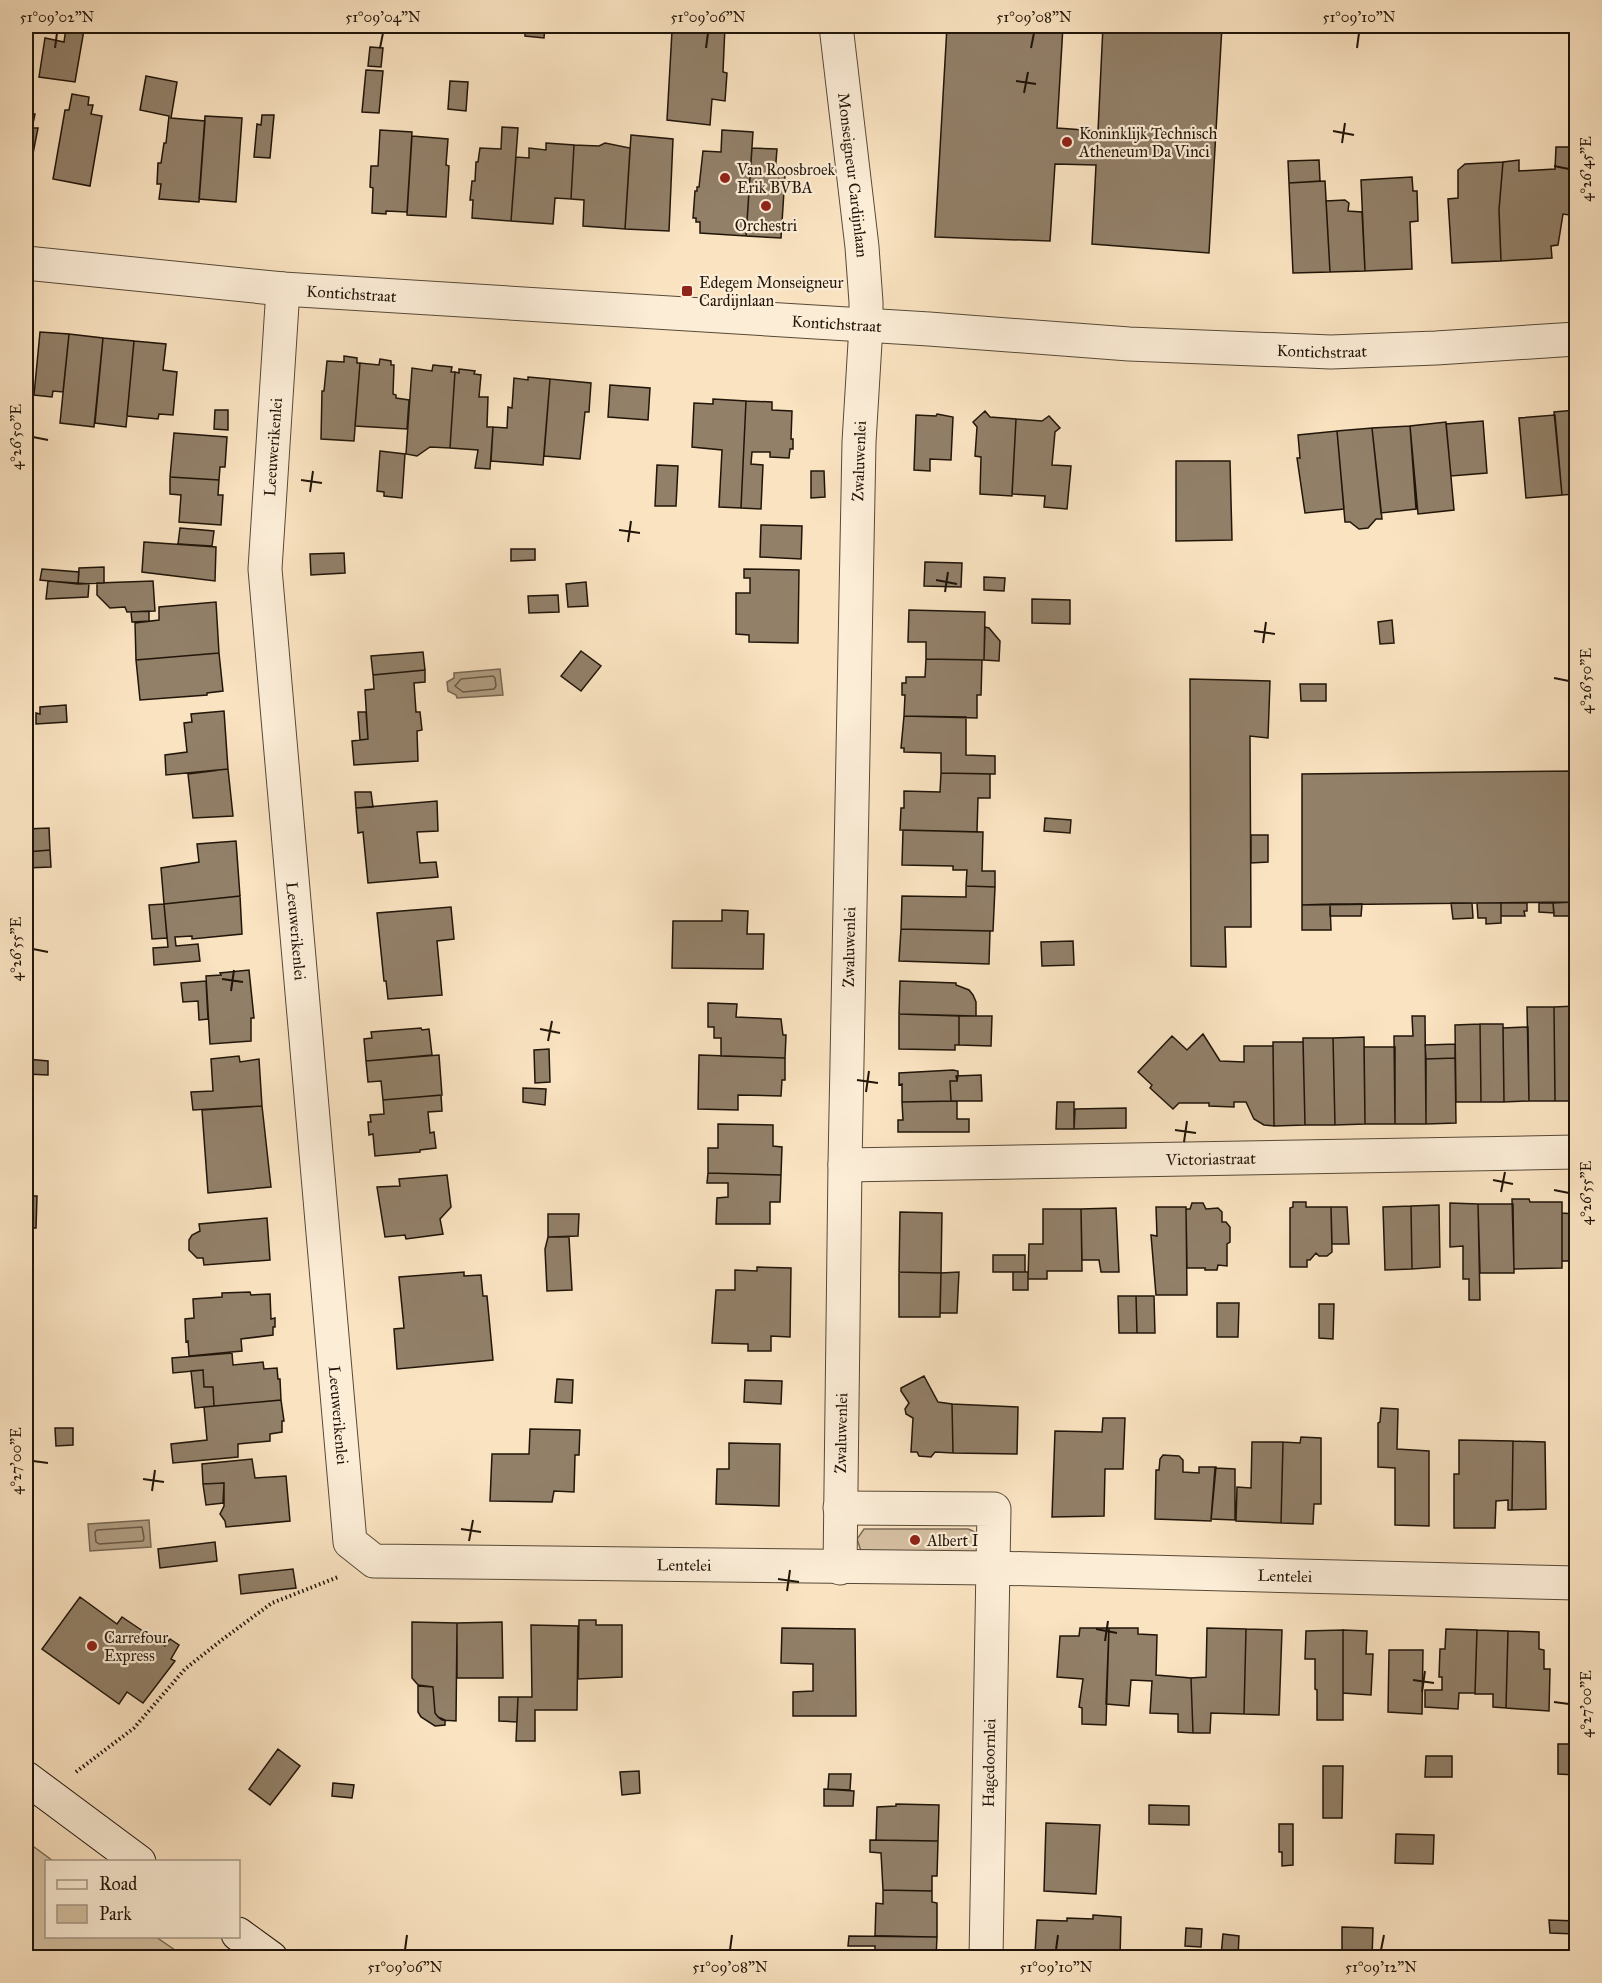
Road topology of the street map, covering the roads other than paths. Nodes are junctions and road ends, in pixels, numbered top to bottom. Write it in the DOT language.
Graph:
graph roads {
  1 [pos="836,26"];
  2 [pos="26,263"];
  3 [pos="283,289"];
  4 [pos="866,326"];
  5 [pos="1576,339"];
  6 [pos="1576,1152"];
  7 [pos="845,1165"];
  8 [pos="840,1508"];
  9 [pos="374,1561"];
  10 [pos="840,1568"];
  11 [pos="992,1568"];
  12 [pos="1576,1583"];
  13 [pos="36,1786"];
  14 [pos="136,1860"];
  15 [pos="240,1935"];
  16 [pos="271,1958"];
  17 [pos="986,1958"];
  1 -- 4 [label="street, Monseigneur Cardijnlaan"];
  2 -- 3 [label="street, Kontichstraat"];
  3 -- 4 [label="street, Kontichstraat"];
  3 -- 9 [label="street, Leeuwerikenlei"];
  4 -- 5 [label="street, Kontichstraat"];
  4 -- 7 [label="street, Zwaluwenlei"];
  6 -- 7 [label="street, Victoriastraat"];
  7 -- 8 [label="street, Zwaluwenlei"];
  8 -- 10 [label="street, Zwaluwenlei"];
  8 -- 11 [label="street"];
  9 -- 10 [label="street, Lentelei"];
  10 -- 11 [label="street, Lentelei"];
  11 -- 12 [label="street, Lentelei"];
  11 -- 17 [label="street, Hagedoornlei"];
  13 -- 14 [label="street"];
  15 -- 16 [label="street"];
}
